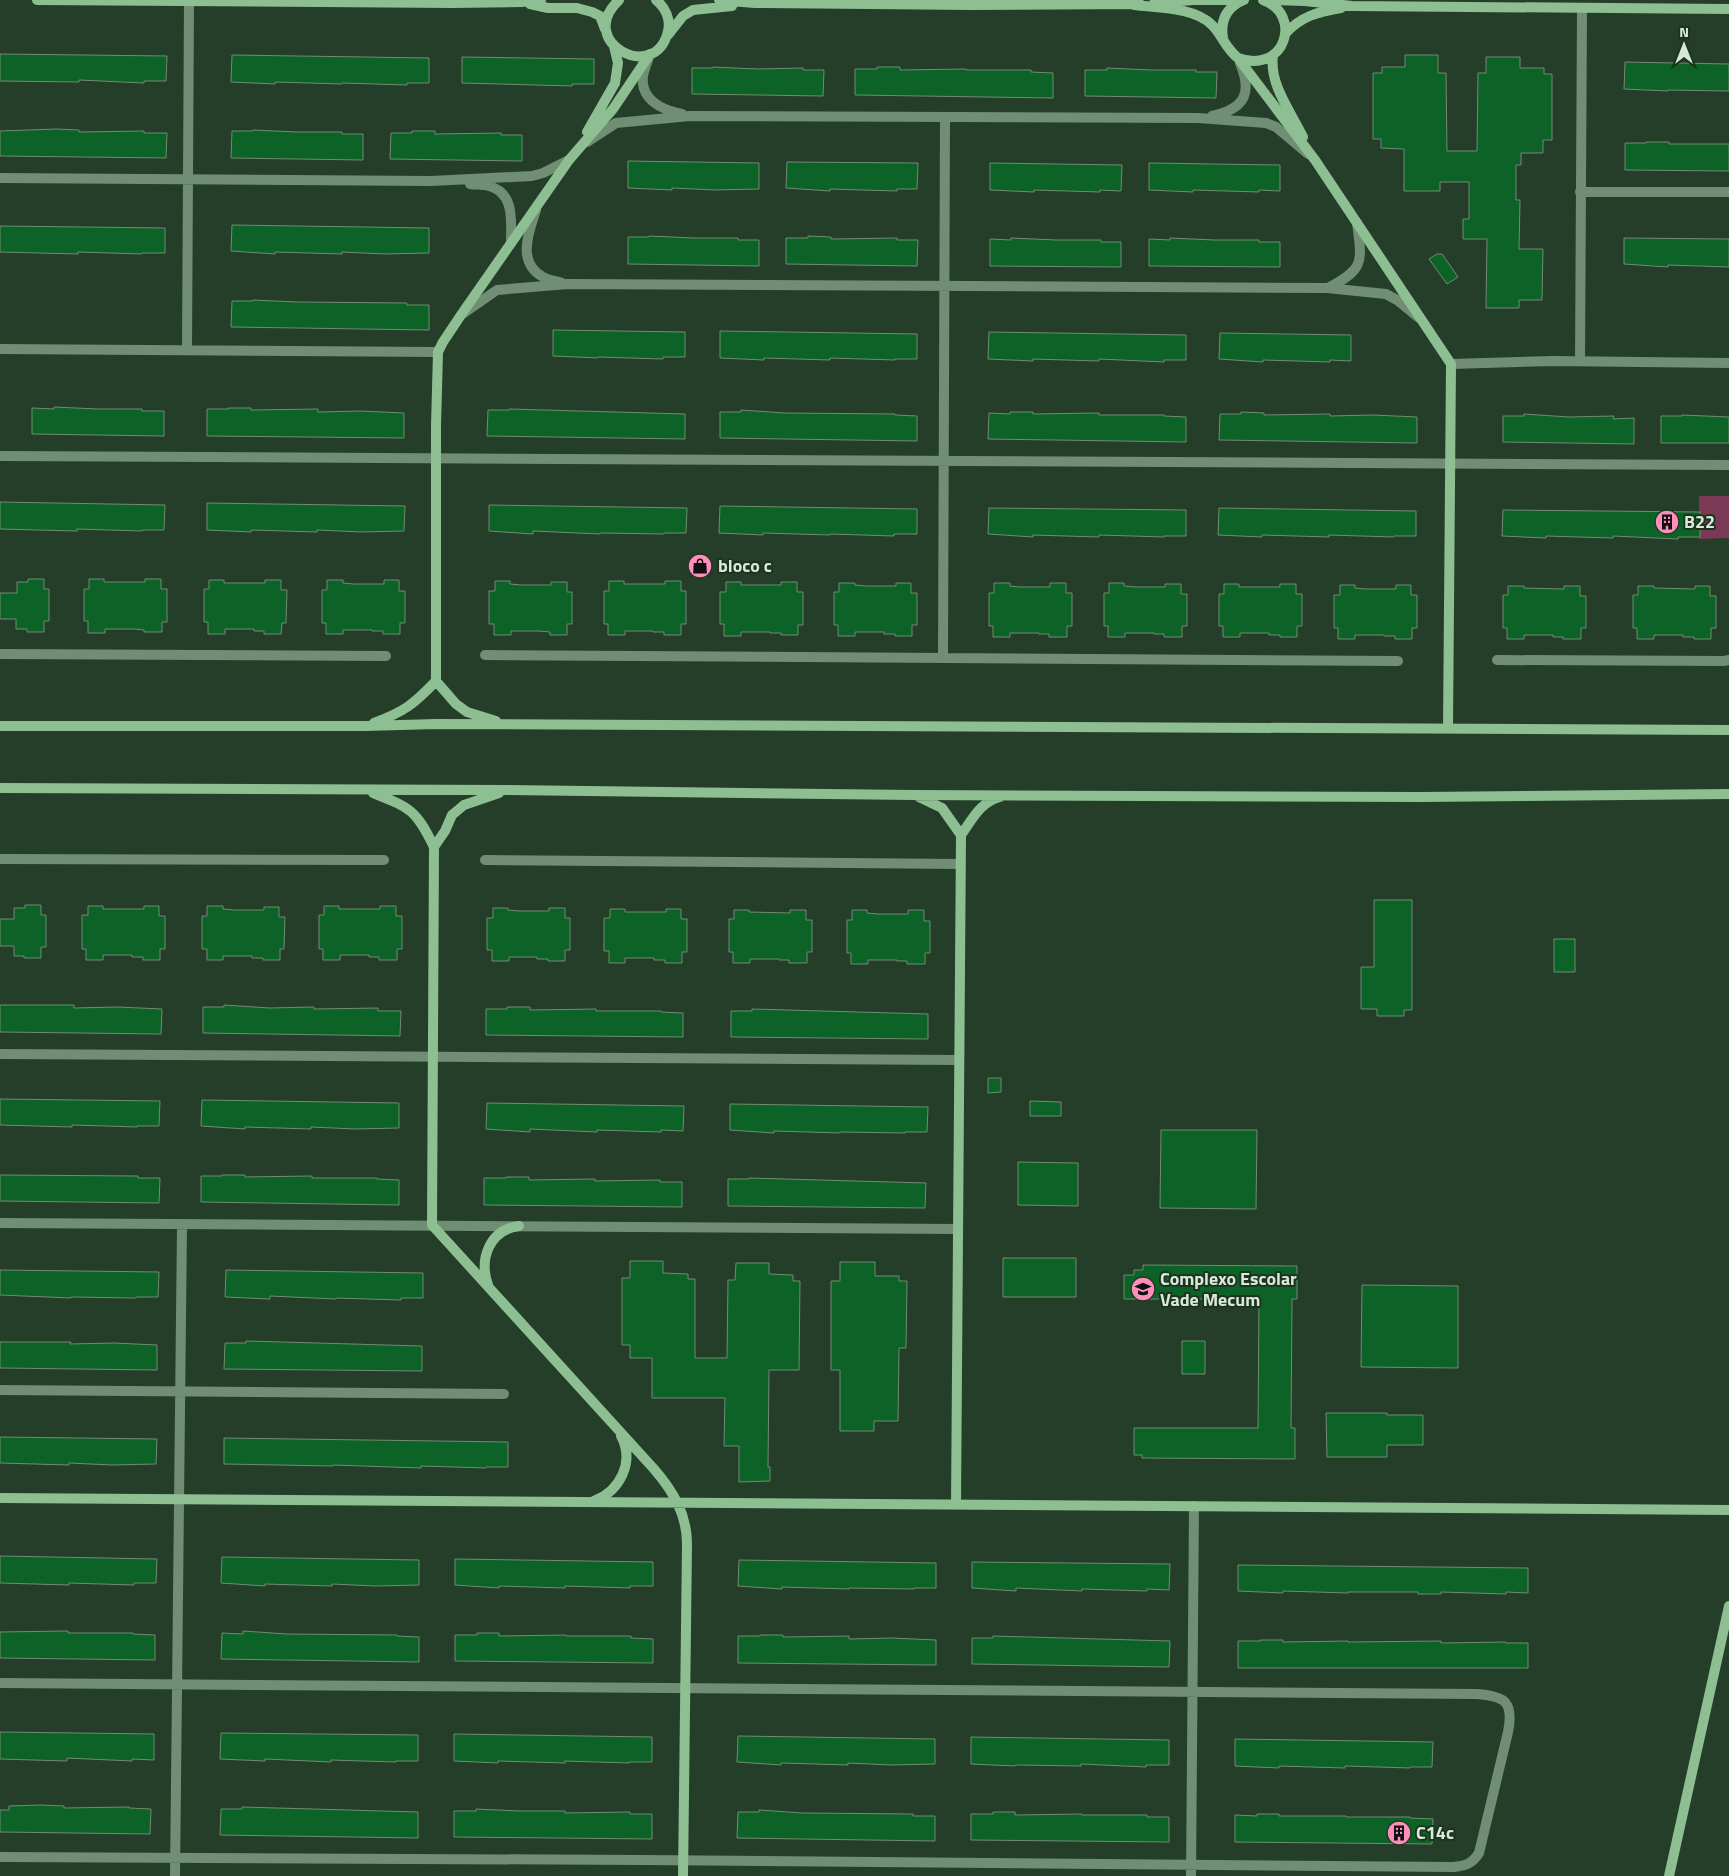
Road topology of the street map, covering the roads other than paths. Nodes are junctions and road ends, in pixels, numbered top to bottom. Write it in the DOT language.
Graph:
graph roads {
  1 [pos="36,0"];
  2 [pos="541,0"];
  3 [pos="620,0"];
  4 [pos="656,0"];
  5 [pos="719,0"];
  6 [pos="1194,0"];
  7 [pos="1231,0"];
  8 [pos="1244,0"];
  9 [pos="1263,0"];
  10 [pos="1273,0"];
  11 [pos="189,1"];
  12 [pos="417,1"];
  13 [pos="522,2"];
  14 [pos="938,2"];
  15 [pos="755,3"];
  16 [pos="1457,4"];
  17 [pos="1134,5"];
  18 [pos="1352,6"];
  19 [pos="1582,8"];
  20 [pos="1729,9"];
  21 [pos="608,34"];
  22 [pos="1285,34"];
  23 [pos="667,36"];
  24 [pos="1223,39"];
  25 [pos="614,46"];
  26 [pos="650,54"];
  27 [pos="1273,56"];
  28 [pos="1238,58"];
  29 [pos="690,116"];
  30 [pos="945,117"];
  31 [pos="1198,118"];
  32 [pos="577,151"];
  33 [pos="569,160"];
  34 [pos="1314,160"];
  35 [pos="0,178"];
  36 [pos="188,179"];
  37 [pos="432,181"];
  38 [pos="1580,192"];
  39 [pos="1729,192"];
  40 [pos="537,208"];
  41 [pos="1357,223"];
  42 [pos="511,242"];
  43 [pos="568,284"];
  44 [pos="943,286"];
  45 [pos="1327,288"];
  46 [pos="461,315"];
  47 [pos="1424,322"];
  48 [pos="0,348"];
  49 [pos="187,349"];
  50 [pos="438,352"];
  51 [pos="1580,362"];
  52 [pos="1729,363"];
  53 [pos="1451,364"];
  54 [pos="0,456"];
  55 [pos="436,458"];
  56 [pos="943,461"];
  57 [pos="1449,463"];
  58 [pos="1729,465"];
  59 [pos="0,654"];
  60 [pos="485,655"];
  61 [pos="386,656"];
  62 [pos="943,657"];
  63 [pos="1497,660"];
  64 [pos="1729,660"];
  65 [pos="1398,661"];
  66 [pos="436,681"];
  67 [pos="506,724"];
  68 [pos="0,726"];
  69 [pos="365,726"];
  70 [pos="1448,728"];
  71 [pos="1729,730"];
  72 [pos="0,788"];
  73 [pos="365,790"];
  74 [pos="507,790"];
  75 [pos="1729,794"];
  76 [pos="914,795"];
  77 [pos="1005,795"];
  78 [pos="961,835"];
  79 [pos="434,847"];
  80 [pos="0,859"];
  81 [pos="384,860"];
  82 [pos="485,860"];
  83 [pos="960,864"];
  84 [pos="0,1054"];
  85 [pos="432,1056"];
  86 [pos="958,1060"];
  87 [pos="0,1223"];
  88 [pos="182,1224"];
  89 [pos="432,1226"];
  90 [pos="519,1226"];
  91 [pos="958,1229"];
  92 [pos="488,1286"];
  93 [pos="0,1390"];
  94 [pos="180,1392"];
  95 [pos="504,1394"];
  96 [pos="617,1428"];
  97 [pos="0,1498"];
  98 [pos="180,1500"];
  99 [pos="588,1503"];
  100 [pos="679,1504"];
  101 [pos="956,1505"];
  102 [pos="1194,1506"];
  103 [pos="1729,1510"];
  104 [pos="1729,1606"];
  105 [pos="0,1683"];
  106 [pos="178,1685"];
  107 [pos="687,1688"];
  108 [pos="1193,1692"];
  109 [pos="0,1857"];
  110 [pos="175,1858"];
  111 [pos="684,1861"];
  112 [pos="1191,1865"];
  113 [pos="175,1876"];
  114 [pos="684,1876"];
  115 [pos="1191,1876"];
  116 [pos="1669,1876"];
  1 -- 11 [label="street"];
  2 -- 13 [label="street"];
  3 -- 21 [label="street"];
  4 -- 23 [label="street"];
  5 -- 15 [label="street"];
  6 -- 7 [label="street"];
  6 -- 17 [label="street"];
  8 -- 24 [label="street"];
  9 -- 22 [label="street"];
  10 -- 18 [label="street"];
  11 -- 12 [label="street"];
  11 -- 36 [label="street"];
  12 -- 13 [label="street"];
  13 -- 21 [label="street"];
  14 -- 15 [label="street"];
  14 -- 17 [label="street"];
  15 -- 23 [label="street"];
  16 -- 18 [label="street"];
  16 -- 19 [label="street"];
  17 -- 24 [label="street"];
  18 -- 22 [label="street"];
  19 -- 20 [label="street"];
  19 -- 38 [label="street"];
  21 -- 25 [label="street"];
  22 -- 27 [label="street"];
  23 -- 26 [label="street"];
  24 -- 28 [label="street"];
  25 -- 26 [label="street"];
  25 -- 32 [label="street"];
  26 -- 29 [label="street"];
  26 -- 32 [label="street"];
  27 -- 28 [label="street"];
  27 -- 34 [label="street"];
  28 -- 31 [label="street"];
  28 -- 34 [label="street"];
  29 -- 30 [label="street"];
  29 -- 32 [label="street"];
  30 -- 31 [label="street"];
  30 -- 44 [label="street"];
  31 -- 34 [label="street"];
  32 -- 33 [label="street"];
  33 -- 37 [label="street"];
  33 -- 40 [label="street"];
  34 -- 41 [label="street"];
  35 -- 36 [label="street"];
  36 -- 37 [label="street"];
  36 -- 49 [label="street"];
  37 -- 42 [label="street"];
  38 -- 39 [label="street"];
  38 -- 51 [label="street"];
  40 -- 42 [label="street"];
  40 -- 43 [label="street"];
  41 -- 45 [label="street"];
  41 -- 47 [label="street"];
  42 -- 46 [label="street"];
  43 -- 44 [label="street"];
  43 -- 46 [label="street"];
  44 -- 45 [label="street"];
  44 -- 56 [label="street"];
  45 -- 47 [label="street"];
  46 -- 50 [label="street"];
  47 -- 53 [label="street"];
  48 -- 49 [label="street"];
  49 -- 50 [label="street"];
  50 -- 55 [label="street"];
  51 -- 52 [label="street"];
  51 -- 53 [label="street"];
  53 -- 57 [label="street"];
  54 -- 55 [label="street"];
  55 -- 56 [label="street"];
  55 -- 66 [label="street"];
  56 -- 57 [label="street"];
  56 -- 62 [label="street"];
  57 -- 58 [label="street"];
  57 -- 70 [label="street"];
  59 -- 61 [label="street"];
  60 -- 62 [label="street"];
  62 -- 65 [label="street"];
  63 -- 64 [label="street"];
  66 -- 67 [label="street"];
  66 -- 69 [label="street"];
  67 -- 69 [label="street"];
  67 -- 70 [label="street"];
  68 -- 69 [label="street"];
  70 -- 71 [label="street"];
  72 -- 73 [label="street"];
  73 -- 74 [label="street"];
  73 -- 79 [label="street"];
  74 -- 76 [label="street"];
  74 -- 79 [label="street"];
  75 -- 77 [label="street"];
  76 -- 77 [label="street"];
  76 -- 78 [label="street"];
  77 -- 78 [label="street"];
  78 -- 83 [label="street"];
  79 -- 85 [label="street"];
  80 -- 81 [label="street"];
  82 -- 83 [label="street"];
  83 -- 86 [label="street"];
  84 -- 85 [label="street"];
  85 -- 86 [label="street"];
  85 -- 89 [label="street"];
  86 -- 91 [label="street"];
  87 -- 88 [label="street"];
  88 -- 89 [label="street"];
  88 -- 94 [label="street"];
  89 -- 90 [label="street"];
  89 -- 92 [label="street"];
  90 -- 91 [label="street"];
  90 -- 92 [label="street"];
  91 -- 101 [label="street"];
  92 -- 96 [label="street"];
  93 -- 94 [label="street"];
  94 -- 95 [label="street"];
  94 -- 98 [label="street"];
  96 -- 99 [label="street"];
  96 -- 100 [label="street"];
  97 -- 98 [label="street"];
  98 -- 99 [label="street"];
  98 -- 106 [label="street"];
  99 -- 100 [label="street"];
  100 -- 101 [label="street"];
  100 -- 107 [label="street"];
  101 -- 102 [label="street"];
  102 -- 103 [label="street"];
  102 -- 108 [label="street"];
  104 -- 116 [label="street"];
  105 -- 106 [label="street"];
  106 -- 107 [label="street"];
  106 -- 110 [label="street"];
  107 -- 108 [label="street"];
  107 -- 111 [label="street"];
  108 -- 112 [label="street"];
  108 -- 112 [label="street"];
  109 -- 110 [label="street"];
  110 -- 111 [label="street"];
  110 -- 113 [label="street"];
  111 -- 112 [label="street"];
  111 -- 114 [label="street"];
  112 -- 115 [label="street"];
}
